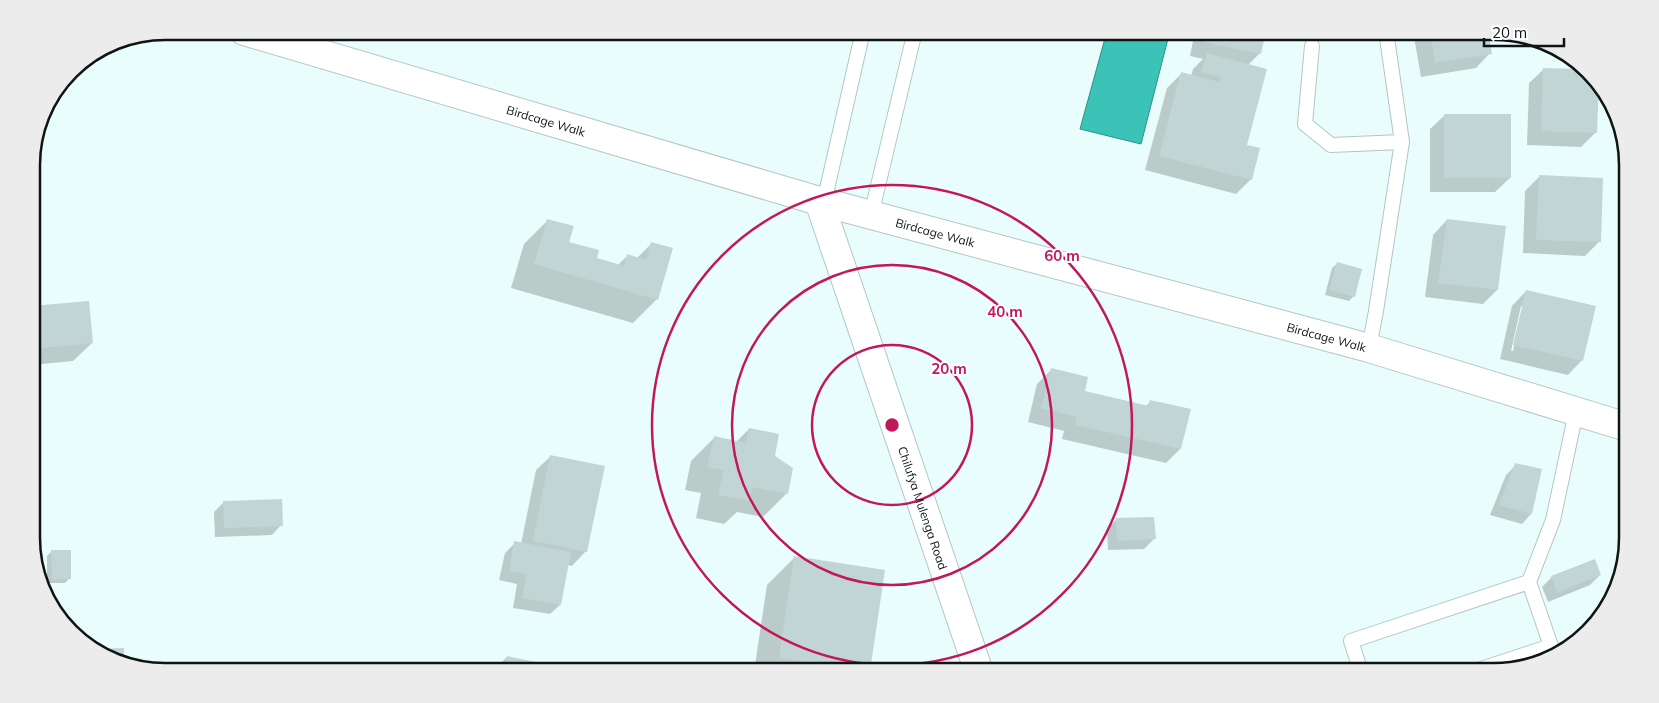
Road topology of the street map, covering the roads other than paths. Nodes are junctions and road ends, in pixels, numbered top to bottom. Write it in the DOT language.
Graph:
graph roads {
  1 [pos="275,40"];
  2 [pos="861,40"];
  3 [pos="913,40"];
  4 [pos="1387,40"];
  5 [pos="1312,46"];
  6 [pos="1402,142"];
  7 [pos="821,201"];
  8 [pos="871,215"];
  9 [pos="1369,348"];
  10 [pos="1576,412"];
  11 [pos="1619,425"];
  12 [pos="1529,582"];
  13 [pos="976,663"];
  14 [pos="1358,663"];
  15 [pos="1501,663"];
  1 -- 7 [label="street, Birdcage Walk"];
  2 -- 7 [label="lane"];
  3 -- 8 [label="lane"];
  4 -- 6 [label="lane"];
  5 -- 6 [label="lane"];
  6 -- 9 [label="lane"];
  7 -- 8 [label="street, Birdcage Walk"];
  7 -- 13 [label="street, Chilufya Mulenga Road"];
  8 -- 9 [label="street, Birdcage Walk"];
  9 -- 10 [label="street, Birdcage Walk"];
  10 -- 11 [label="street, Birdcage Walk"];
  10 -- 12 [label="lane"];
  12 -- 14 [label="lane"];
  12 -- 15 [label="lane"];
}
